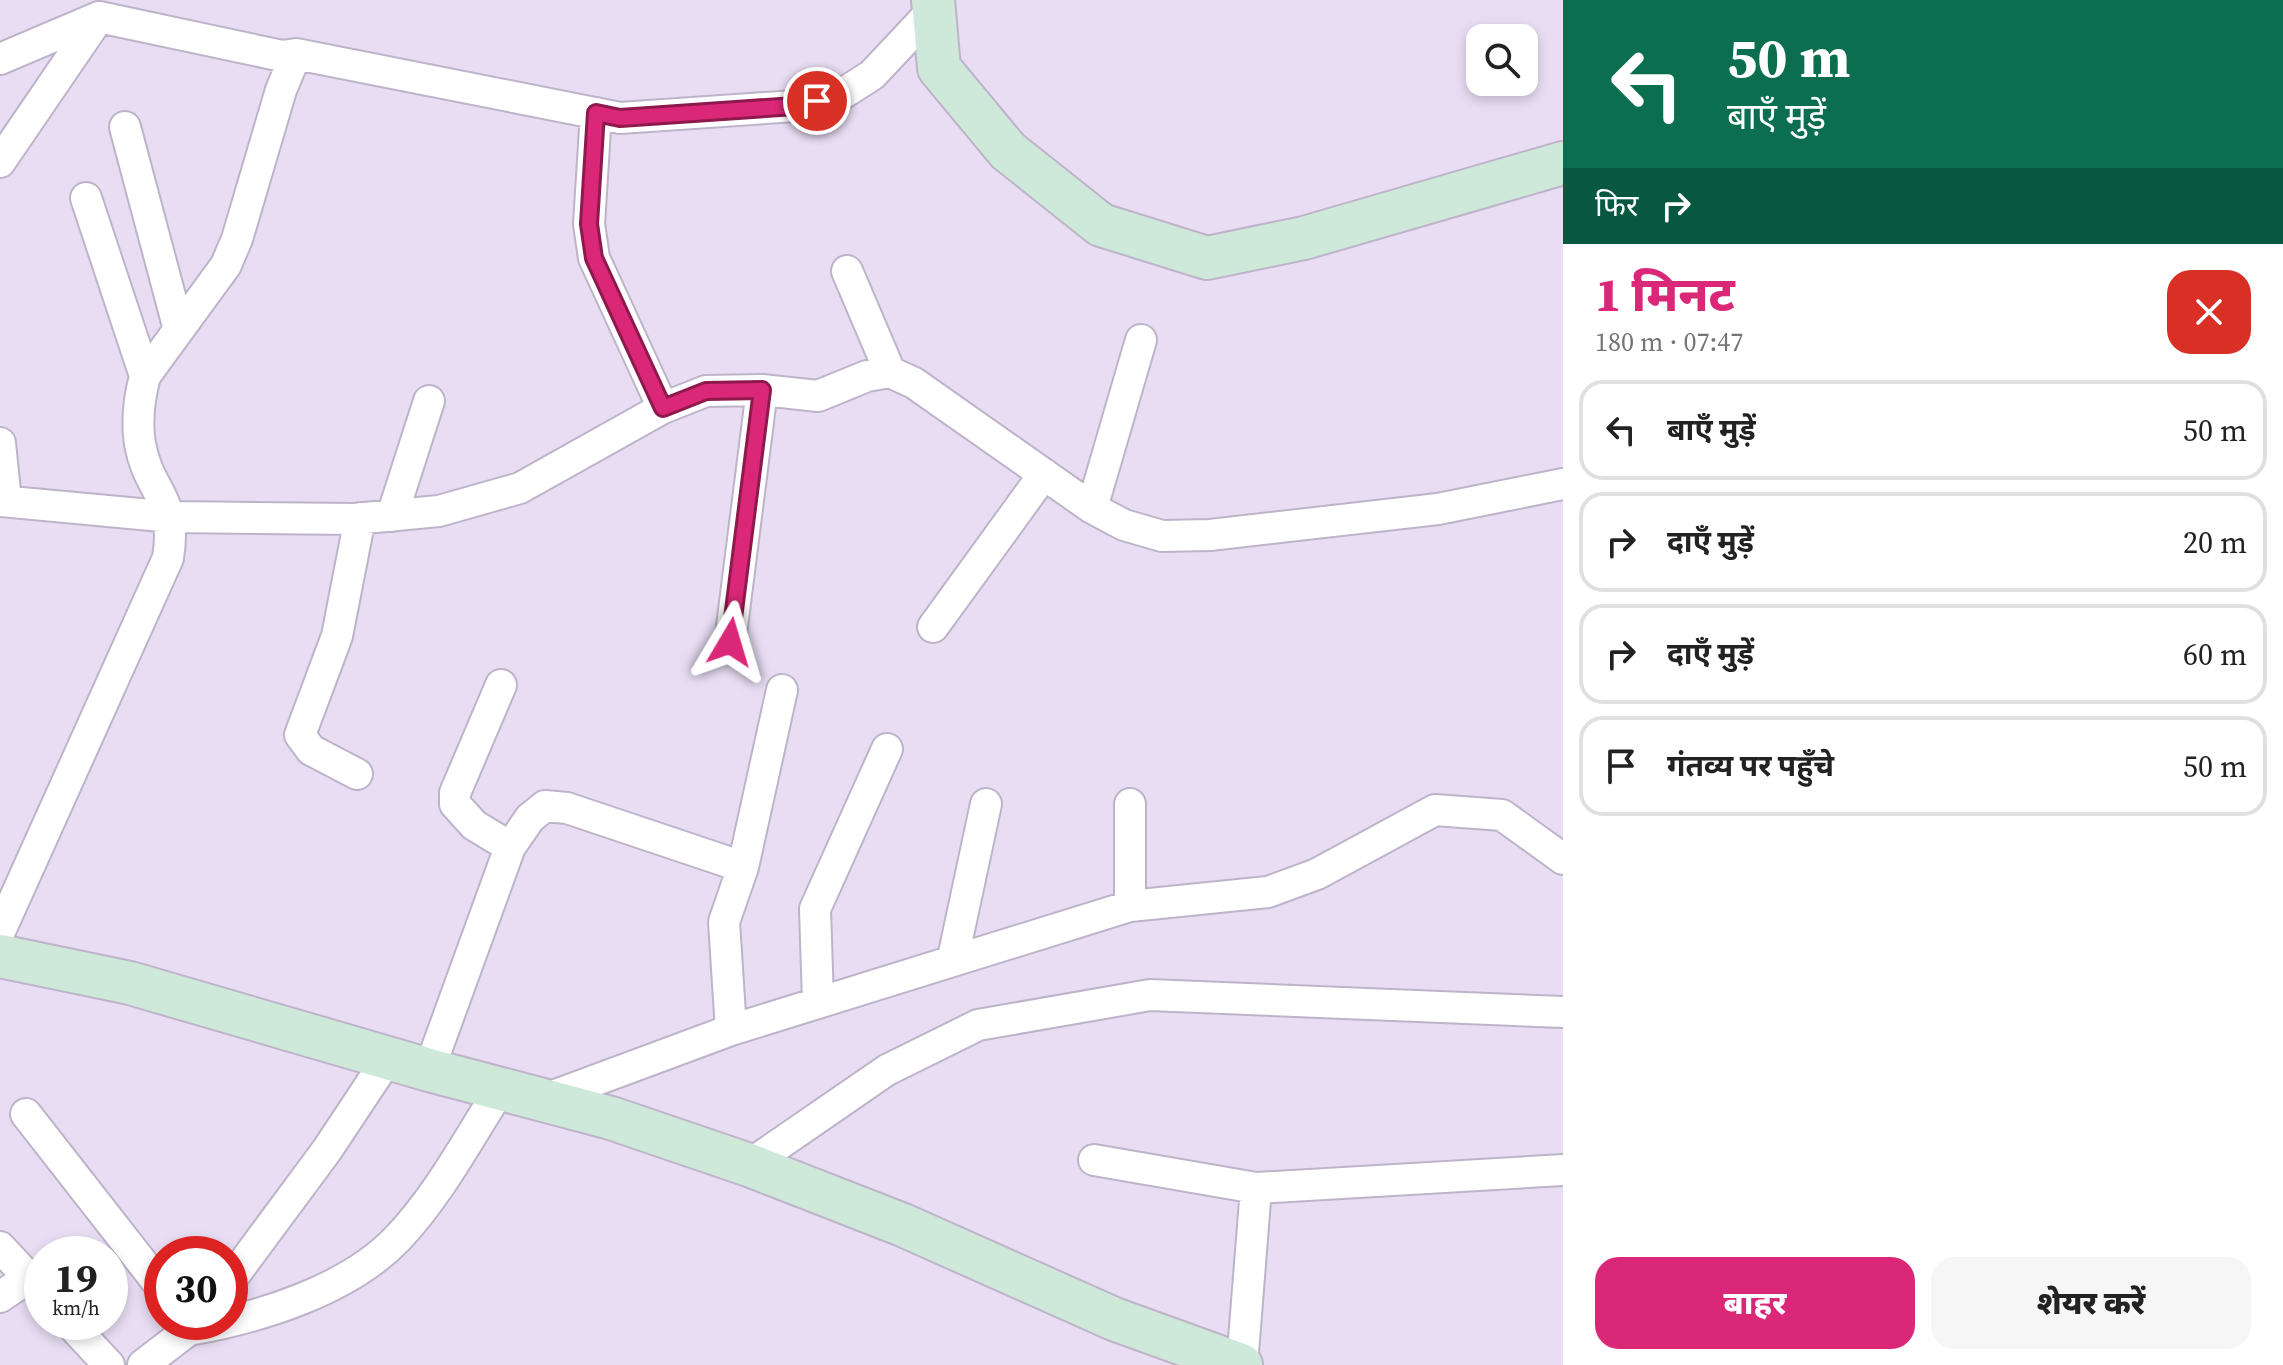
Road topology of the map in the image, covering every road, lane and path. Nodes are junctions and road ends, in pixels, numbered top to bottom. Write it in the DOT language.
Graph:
graph roads {
  1 [pos="933,5"];
  2 [pos="99,17"];
  3 [pos="296,54"];
  4 [pos="0,59"];
  5 [pos="596,113"];
  6 [pos="125,127"];
  7 [pos="0,162"];
  8 [pos="1563,163"];
  9 [pos="86,198"];
  10 [pos="847,271"];
  11 [pos="178,326"];
  12 [pos="1141,340"];
  13 [pos="890,372"];
  14 [pos="145,376"];
  15 [pos="762,390"];
  16 [pos="429,401"];
  17 [pos="663,408"];
  18 [pos="0,443"];
  19 [pos="1044,474"];
  20 [pos="1563,484"];
  21 [pos="3,501"];
  22 [pos="1092,508"];
  23 [pos="392,516"];
  24 [pos="172,517"];
  25 [pos="360,518"];
  26 [pos="933,627"];
  27 [pos="730,642"];
  28 [pos="501,685"];
  29 [pos="782,690"];
  30 [pos="887,749"];
  31 [pos="357,774"];
  32 [pos="986,804"];
  33 [pos="1130,804"];
  34 [pos="510,847"];
  35 [pos="1563,859"];
  36 [pos="743,867"];
  37 [pos="1130,906"];
  38 [pos="0,931"];
  39 [pos="0,956"];
  40 [pos="953,958"];
  41 [pos="818,1002"];
  42 [pos="1563,1012"];
  43 [pos="731,1030"];
  44 [pos="388,1058"];
  45 [pos="429,1070"];
  46 [pos="501,1088"];
  47 [pos="545,1099"];
  48 [pos="26,1114"];
  49 [pos="1094,1160"];
  50 [pos="749,1165"];
  51 [pos="1563,1170"];
  52 [pos="1256,1188"];
  53 [pos="0,1247"];
  54 [pos="248,1257"];
  55 [pos="144,1265"];
  56 [pos="24,1273"];
  57 [pos="24,1289"];
  58 [pos="0,1297"];
  59 [pos="248,1320"];
  60 [pos="86,1340"];
  61 [pos="181,1340"];
  62 [pos="109,1365"];
  63 [pos="143,1365"];
  64 [pos="1242,1365"];
  1 -- 5 [label="street"];
  1 -- 8 [label="street"];
  2 -- 3 [label="street"];
  2 -- 4 [label="street"];
  2 -- 7 [label="street"];
  3 -- 5 [label="street"];
  3 -- 11 [label="street"];
  5 -- 17 [label="street"];
  6 -- 11 [label="street"];
  9 -- 14 [label="street"];
  10 -- 13 [label="street"];
  11 -- 14 [label="street"];
  12 -- 22 [label="street"];
  13 -- 15 [label="street"];
  13 -- 19 [label="street"];
  14 -- 24 [label="street"];
  15 -- 17 [label="street"];
  15 -- 27 [label="street"];
  16 -- 23 [label="street"];
  17 -- 23 [label="street"];
  18 -- 21 [label="street"];
  19 -- 22 [label="street"];
  19 -- 26 [label="street"];
  20 -- 22 [label="street"];
  21 -- 24 [label="street"];
  23 -- 25 [label="street"];
  24 -- 25 [label="street"];
  24 -- 38 [label="street"];
  25 -- 31 [label="street"];
  28 -- 34 [label="street"];
  29 -- 36 [label="street"];
  30 -- 41 [label="street"];
  32 -- 40 [label="street"];
  33 -- 37 [label="street"];
  34 -- 36 [label="street"];
  34 -- 45 [label="street"];
  35 -- 37 [label="street"];
  36 -- 43 [label="street"];
  37 -- 40 [label="street"];
  39 -- 44 [label="street"];
  40 -- 41 [label="street"];
  41 -- 43 [label="street"];
  42 -- 50 [label="street"];
  43 -- 47 [label="street"];
  44 -- 45 [label="street"];
  44 -- 54 [label="street"];
  45 -- 46 [label="street"];
  46 -- 47 [label="street"];
  46 -- 59 [label="street"];
  47 -- 50 [label="street"];
  48 -- 55 [label="street"];
  49 -- 52 [label="street"];
  50 -- 64 [label="street"];
  51 -- 52 [label="street"];
  52 -- 64 [label="street"];
  53 -- 56 [label="street"];
  57 -- 58 [label="street"];
  60 -- 62 [label="street"];
  61 -- 63 [label="street"];
}
